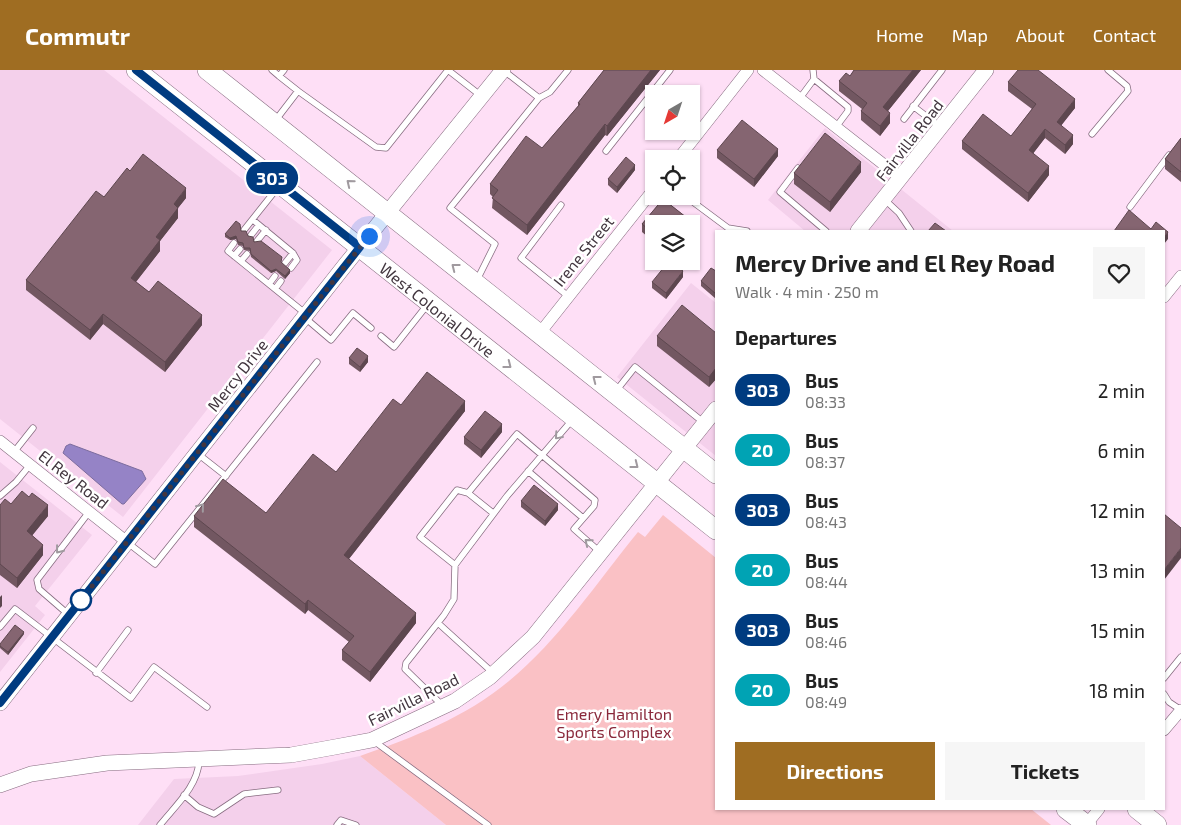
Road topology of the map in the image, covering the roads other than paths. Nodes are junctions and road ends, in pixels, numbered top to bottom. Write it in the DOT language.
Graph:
graph roads {
  1 [pos="136,70"];
  2 [pos="208,70"];
  3 [pos="272,70"];
  4 [pos="284,70"];
  5 [pos="448,70"];
  6 [pos="503,70"];
  7 [pos="568,70"];
  8 [pos="670,70"];
  9 [pos="748,70"];
  10 [pos="763,70"];
  11 [pos="813,70"];
  12 [pos="942,70"];
  13 [pos="986,70"];
  14 [pos="1108,70"];
  15 [pos="279,76"];
  16 [pos="814,79"];
  17 [pos="298,91"];
  18 [pos="482,97"];
  19 [pos="539,98"];
  20 [pos="799,99"];
  21 [pos="913,106"];
  22 [pos="904,119"];
  23 [pos="274,123"];
  24 [pos="836,127"];
  25 [pos="941,128"];
  26 [pos="1092,134"];
  27 [pos="1175,147"];
  28 [pos="685,150"];
  29 [pos="606,151"];
  30 [pos="798,168"];
  31 [pos="901,178"];
  32 [pos="280,184"];
  33 [pos="645,200"];
  34 [pos="884,200"];
  35 [pos="562,205"];
  36 [pos="697,205"];
  37 [pos="1130,207"];
  38 [pos="388,214"];
  39 [pos="252,220"];
  40 [pos="259,225"];
  41 [pos="244,230"];
  42 [pos="266,230"];
  43 [pos="741,230"];
  44 [pos="825,230"];
  45 [pos="859,230"];
  46 [pos="910,230"];
  47 [pos="251,235"];
  48 [pos="257,240"];
  49 [pos="234,243"];
  50 [pos="360,247"];
  51 [pos="240,249"];
  52 [pos="293,253"];
  53 [pos="247,254"];
  54 [pos="234,256"];
  55 [pos="241,261"];
  56 [pos="285,263"];
  57 [pos="291,268"];
  58 [pos="275,276"];
  59 [pos="1181,276"];
  60 [pos="281,281"];
  61 [pos="268,284"];
  62 [pos="476,284"];
  63 [pos="275,289"];
  64 [pos="568,296"];
  65 [pos="1165,296"];
  66 [pos="430,303"];
  67 [pos="305,316"];
  68 [pos="371,328"];
  69 [pos="539,334"];
  70 [pos="382,336"];
  71 [pos="317,362"];
  72 [pos="614,393"];
  73 [pos="715,410"];
  74 [pos="574,417"];
  75 [pos="705,424"];
  76 [pos="33,428"];
  77 [pos="0,441"];
  78 [pos="684,449"];
  79 [pos="14,452"];
  80 [pos="197,453"];
  81 [pos="542,455"];
  82 [pos="30,465"];
  83 [pos="528,472"];
  84 [pos="715,473"];
  85 [pos="226,476"];
  86 [pos="658,483"];
  87 [pos="468,493"];
  88 [pos="0,496"];
  89 [pos="89,512"];
  90 [pos="493,513"];
  91 [pos="583,518"];
  92 [pos="715,529"];
  93 [pos="127,542"];
  94 [pos="601,554"];
  95 [pos="455,565"];
  96 [pos="69,616"];
  97 [pos="438,623"];
  98 [pos="0,627"];
  99 [pos="128,630"];
  100 [pos="51,638"];
  101 [pos="1181,657"];
  102 [pos="96,673"];
  103 [pos="494,674"];
  104 [pos="1165,677"];
  105 [pos="1165,696"];
  106 [pos="0,703"];
  107 [pos="207,707"];
  108 [pos="444,707"];
  109 [pos="1181,710"];
  110 [pos="1165,729"];
  111 [pos="372,740"];
  112 [pos="199,759"];
  113 [pos="0,785"];
  114 [pos="278,790"];
  115 [pos="184,795"];
  116 [pos="1067,810"];
  117 [pos="1098,810"];
  118 [pos="1138,810"];
  119 [pos="160,825"];
  120 [pos="336,825"];
  121 [pos="356,825"];
  122 [pos="488,825"];
  123 [pos="1086,825"];
  124 [pos="1157,825"];
  1 -- 32 [label="highway, West Colonial Drive"];
  2 -- 23 [label="highway"];
  3 -- 15 [label="lane"];
  4 -- 15 [label="lane"];
  5 -- 17 [label="lane"];
  5 -- 18 [label="lane"];
  6 -- 18 [label="street, Mercy Drive"];
  6 -- 19 [label="lane"];
  7 -- 19 [label="lane"];
  8 -- 29 [label="lane"];
  9 -- 28 [label="street"];
  10 -- 20 [label="street"];
  11 -- 16 [label="lane"];
  12 -- 21 [label="lane"];
  13 -- 25 [label="street, Fairvilla Road"];
  14 -- 26 [label="lane"];
  15 -- 17 [label="lane"];
  16 -- 20 [label="lane"];
  16 -- 24 [label="lane"];
  17 -- 23 [label="lane"];
  18 -- 38 [label="street, Mercy Drive"];
  19 -- 62 [label="lane"];
  20 -- 24 [label="street"];
  21 -- 22 [label="lane"];
  21 -- 25 [label="lane"];
  38 -- 23 [label="highway, one-way"];
  24 -- 31 [label="street"];
  25 -- 31 [label="street, Fairvilla Road"];
  27 -- 37 [label="lane"];
  30 -- 44 [label="lane"];
  31 -- 34 [label="street, Fairvilla Road"];
  32 -- 39 [label="lane"];
  32 -- 50 [label="highway, West Colonial Drive"];
  33 -- 64 [label="street, Irene Street"];
  34 -- 45 [label="street, Fairvilla Road"];
  34 -- 46 [label="lane"];
  35 -- 64 [label="lane"];
  36 -- 43 [label="lane"];
  38 -- 50 [label="street, Mercy Drive"];
  62 -- 38 [label="highway, one-way"];
  39 -- 40 [label="lane"];
  39 -- 41 [label="lane"];
  40 -- 42 [label="lane"];
  40 -- 47 [label="lane"];
  42 -- 48 [label="lane"];
  42 -- 52 [label="lane"];
  49 -- 54 [label="lane"];
  50 -- 66 [label="highway, West Colonial Drive"];
  50 -- 67 [label="street, Mercy Drive"];
  51 -- 54 [label="lane"];
  52 -- 56 [label="lane"];
  52 -- 57 [label="lane"];
  53 -- 55 [label="lane"];
  54 -- 55 [label="lane"];
  55 -- 61 [label="lane"];
  58 -- 61 [label="lane"];
  59 -- 65 [label="street"];
  60 -- 63 [label="lane"];
  61 -- 63 [label="lane"];
  62 -- 69 [label="highway"];
  63 -- 67 [label="lane"];
  64 -- 69 [label="street, Irene Street"];
  66 -- 70 [label="lane"];
  66 -- 74 [label="highway, West Colonial Drive, one-way"];
  67 -- 68 [label="lane"];
  67 -- 80 [label="street, Mercy Drive"];
  72 -- 69 [label="highway, one-way"];
  71 -- 85 [label="lane"];
  72 -- 75 [label="lane"];
  72 -- 78 [label="highway"];
  73 -- 75 [label="street, Fairvilla Road"];
  74 -- 81 [label="lane, one-way"];
  74 -- 86 [label="highway, West Colonial Drive, one-way"];
  75 -- 78 [label="street, Fairvilla Road"];
  76 -- 79 [label="lane"];
  77 -- 79 [label="street, El Rey Road"];
  78 -- 84 [label="highway"];
  78 -- 86 [label="street, Fairvilla Road"];
  79 -- 82 [label="street, El Rey Road"];
  80 -- 85 [label="lane"];
  80 -- 93 [label="street, Mercy Drive"];
  81 -- 83 [label="lane"];
  81 -- 87 [label="lane"];
  81 -- 91 [label="lane"];
  82 -- 88 [label="lane"];
  82 -- 89 [label="street, El Rey Road"];
  83 -- 90 [label="lane"];
  83 -- 91 [label="lane"];
  93 -- 85 [label="lane, one-way"];
  86 -- 92 [label="highway, West Colonial Drive"];
  86 -- 94 [label="street, Fairvilla Road"];
  87 -- 90 [label="lane"];
  87 -- 95 [label="lane"];
  89 -- 93 [label="street, El Rey Road"];
  89 -- 96 [label="lane, one-way"];
  90 -- 95 [label="lane"];
  94 -- 91 [label="lane, one-way"];
  93 -- 96 [label="street, Mercy Drive"];
  94 -- 103 [label="street, Fairvilla Road"];
  95 -- 97 [label="lane"];
  96 -- 100 [label="street, Mercy Drive"];
  97 -- 103 [label="lane"];
  97 -- 108 [label="lane"];
  98 -- 100 [label="lane"];
  99 -- 102 [label="lane"];
  100 -- 102 [label="lane"];
  100 -- 106 [label="street, Mercy Drive"];
  101 -- 104 [label="lane"];
  102 -- 107 [label="lane"];
  103 -- 108 [label="street, Fairvilla Road"];
  105 -- 109 [label="lane"];
  108 -- 111 [label="street, Fairvilla Road"];
  109 -- 110 [label="street"];
  111 -- 112 [label="street, Fairvilla Road"];
  111 -- 122 [label="lane"];
  112 -- 113 [label="street, Fairvilla Road"];
  112 -- 115 [label="lane"];
  114 -- 115 [label="lane"];
  115 -- 119 [label="lane"];
  116 -- 123 [label="highway"];
  117 -- 123 [label="street"];
  118 -- 124 [label="highway"];
  120 -- 121 [label="lane"];
}
